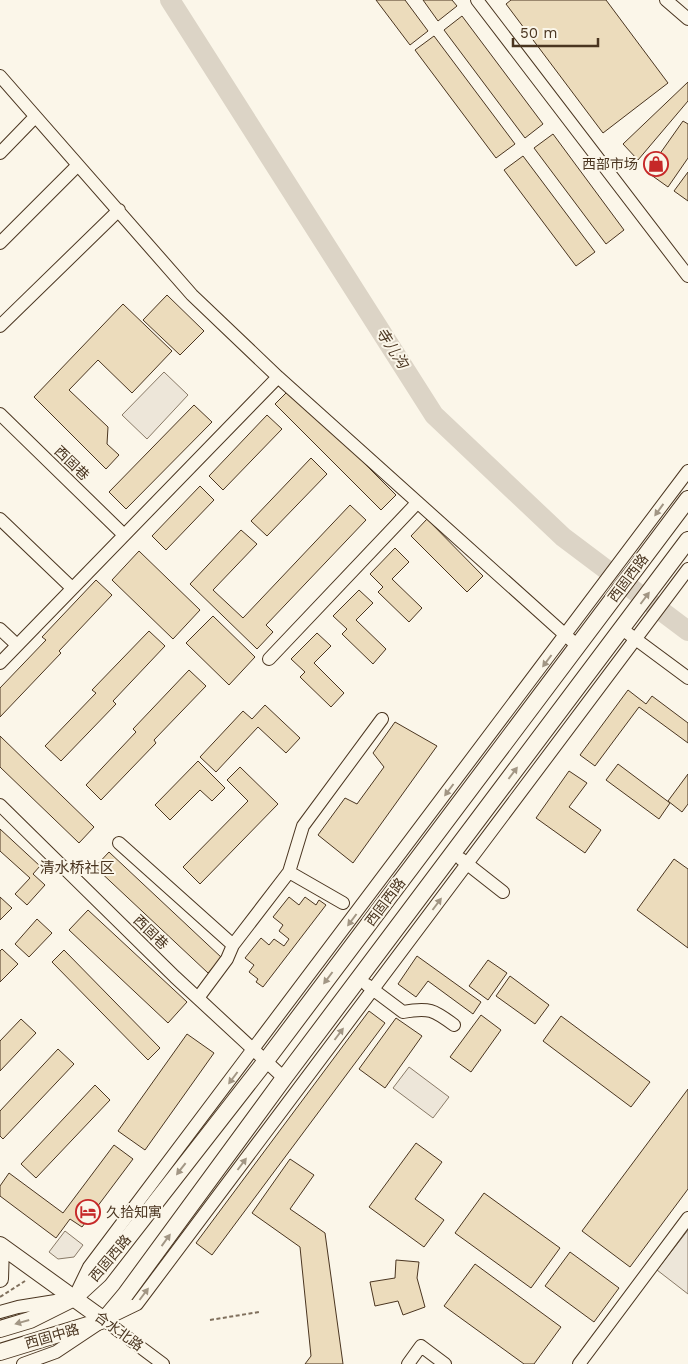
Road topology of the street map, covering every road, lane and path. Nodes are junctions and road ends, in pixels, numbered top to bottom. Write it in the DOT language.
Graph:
graph roads {
  1 [pos="477,0"];
  2 [pos="666,0"];
  3 [pos="688,19"];
  4 [pos="0,76"];
  5 [pos="35,118"];
  6 [pos="0,153"];
  7 [pos="78,165"];
  8 [pos="119,210"];
  9 [pos="0,243"];
  10 [pos="688,276"];
  11 [pos="0,326"];
  12 [pos="278,377"];
  13 [pos="0,414"];
  14 [pos="688,471"];
  15 [pos="688,499"];
  16 [pos="417,503"];
  17 [pos="0,518"];
  18 [pos="124,534"];
  19 [pos="688,540"];
  20 [pos="634,557"];
  21 [pos="688,569"];
  22 [pos="72,588"];
  23 [pos="626,623"];
  24 [pos="0,629"];
  25 [pos="640,634"];
  26 [pos="572,641"];
  27 [pos="17,645"];
  28 [pos="269,659"];
  29 [pos="0,664"];
  30 [pos="688,678"];
  31 [pos="382,719"];
  32 [pos="0,806"];
  33 [pos="119,843"];
  34 [pos="453,853"];
  35 [pos="467,864"];
  36 [pos="289,872"];
  37 [pos="503,892"];
  38 [pos="343,904"];
  39 [pos="233,944"];
  40 [pos="358,979"];
  41 [pos="373,989"];
  42 [pos="198,998"];
  43 [pos="454,1025"];
  44 [pos="259,1056"];
  45 [pos="284,1078"];
  46 [pos="688,1218"];
  47 [pos="1,1246"];
  48 [pos="38,1273"];
  49 [pos="0,1279"];
  50 [pos="0,1297"];
  51 [pos="74,1298"];
  52 [pos="0,1312"];
  53 [pos="259,1312"];
  54 [pos="104,1320"];
  55 [pos="210,1320"];
  56 [pos="0,1329"];
  57 [pos="0,1352"];
  58 [pos="22,1364"];
  59 [pos="163,1364"];
  60 [pos="408,1364"];
  61 [pos="444,1364"];
  62 [pos="578,1364"];
  1 -- 10 [label="street"];
  2 -- 3 [label="street"];
  4 -- 5 [label="street"];
  5 -- 6 [label="street"];
  5 -- 7 [label="street"];
  7 -- 8 [label="street"];
  7 -- 9 [label="street"];
  8 -- 11 [label="street"];
  8 -- 12 [label="street"];
  12 -- 16 [label="street"];
  12 -- 18 [label="street"];
  13 -- 18 [label="street, 西固巷"];
  14 -- 20 [label="street, one-way"];
  15 -- 20 [label="main road, 西固西路"];
  16 -- 26 [label="street"];
  16 -- 28 [label="street"];
  17 -- 22 [label="street"];
  18 -- 22 [label="street"];
  23 -- 19 [label="main road, 西固西路, one-way"];
  20 -- 26 [label="main road, 西固西路"];
  21 -- 25 [label="street"];
  22 -- 27 [label="street"];
  23 -- 25 [label="street"];
  34 -- 23 [label="main road, 西固西路, one-way"];
  24 -- 27 [label="street"];
  25 -- 30 [label="street"];
  25 -- 35 [label="street"];
  26 -- 44 [label="main road, 西固西路, one-way"];
  27 -- 29 [label="street"];
  31 -- 36 [label="street"];
  32 -- 42 [label="street, 西固巷"];
  33 -- 39 [label="street"];
  34 -- 35 [label="street"];
  34 -- 40 [label="main road, 西固西路"];
  35 -- 37 [label="street"];
  41 -- 35 [label="street, one-way"];
  36 -- 38 [label="street"];
  36 -- 39 [label="street"];
  39 -- 42 [label="street"];
  40 -- 41 [label="street"];
  40 -- 45 [label="main road, 西固西路"];
  41 -- 43 [label="street"];
  54 -- 41 [label="street, one-way"];
  42 -- 44 [label="street, 西固巷"];
  44 -- 45 [label="street, 西固巷"];
  44 -- 51 [label="main road, 西固西路, one-way"];
  54 -- 45 [label="main road, 西固西路, one-way"];
  46 -- 62 [label="street"];
  47 -- 48 [label="main road, 合水北路"];
  47 -- 49 [label="main road"];
  48 -- 50 [label="path"];
  48 -- 51 [label="main road, 合水北路"];
  51 -- 52 [label="street"];
  51 -- 54 [label="main road, 合水北路"];
  51 -- 56 [label="main road, 西固中路, one-way"];
  53 -- 55 [label="path"];
  54 -- 57 [label="main road, 西固中路"];
  54 -- 58 [label="street"];
  54 -- 59 [label="street, 合水北路"];
  60 -- 61 [label="street"];
}
